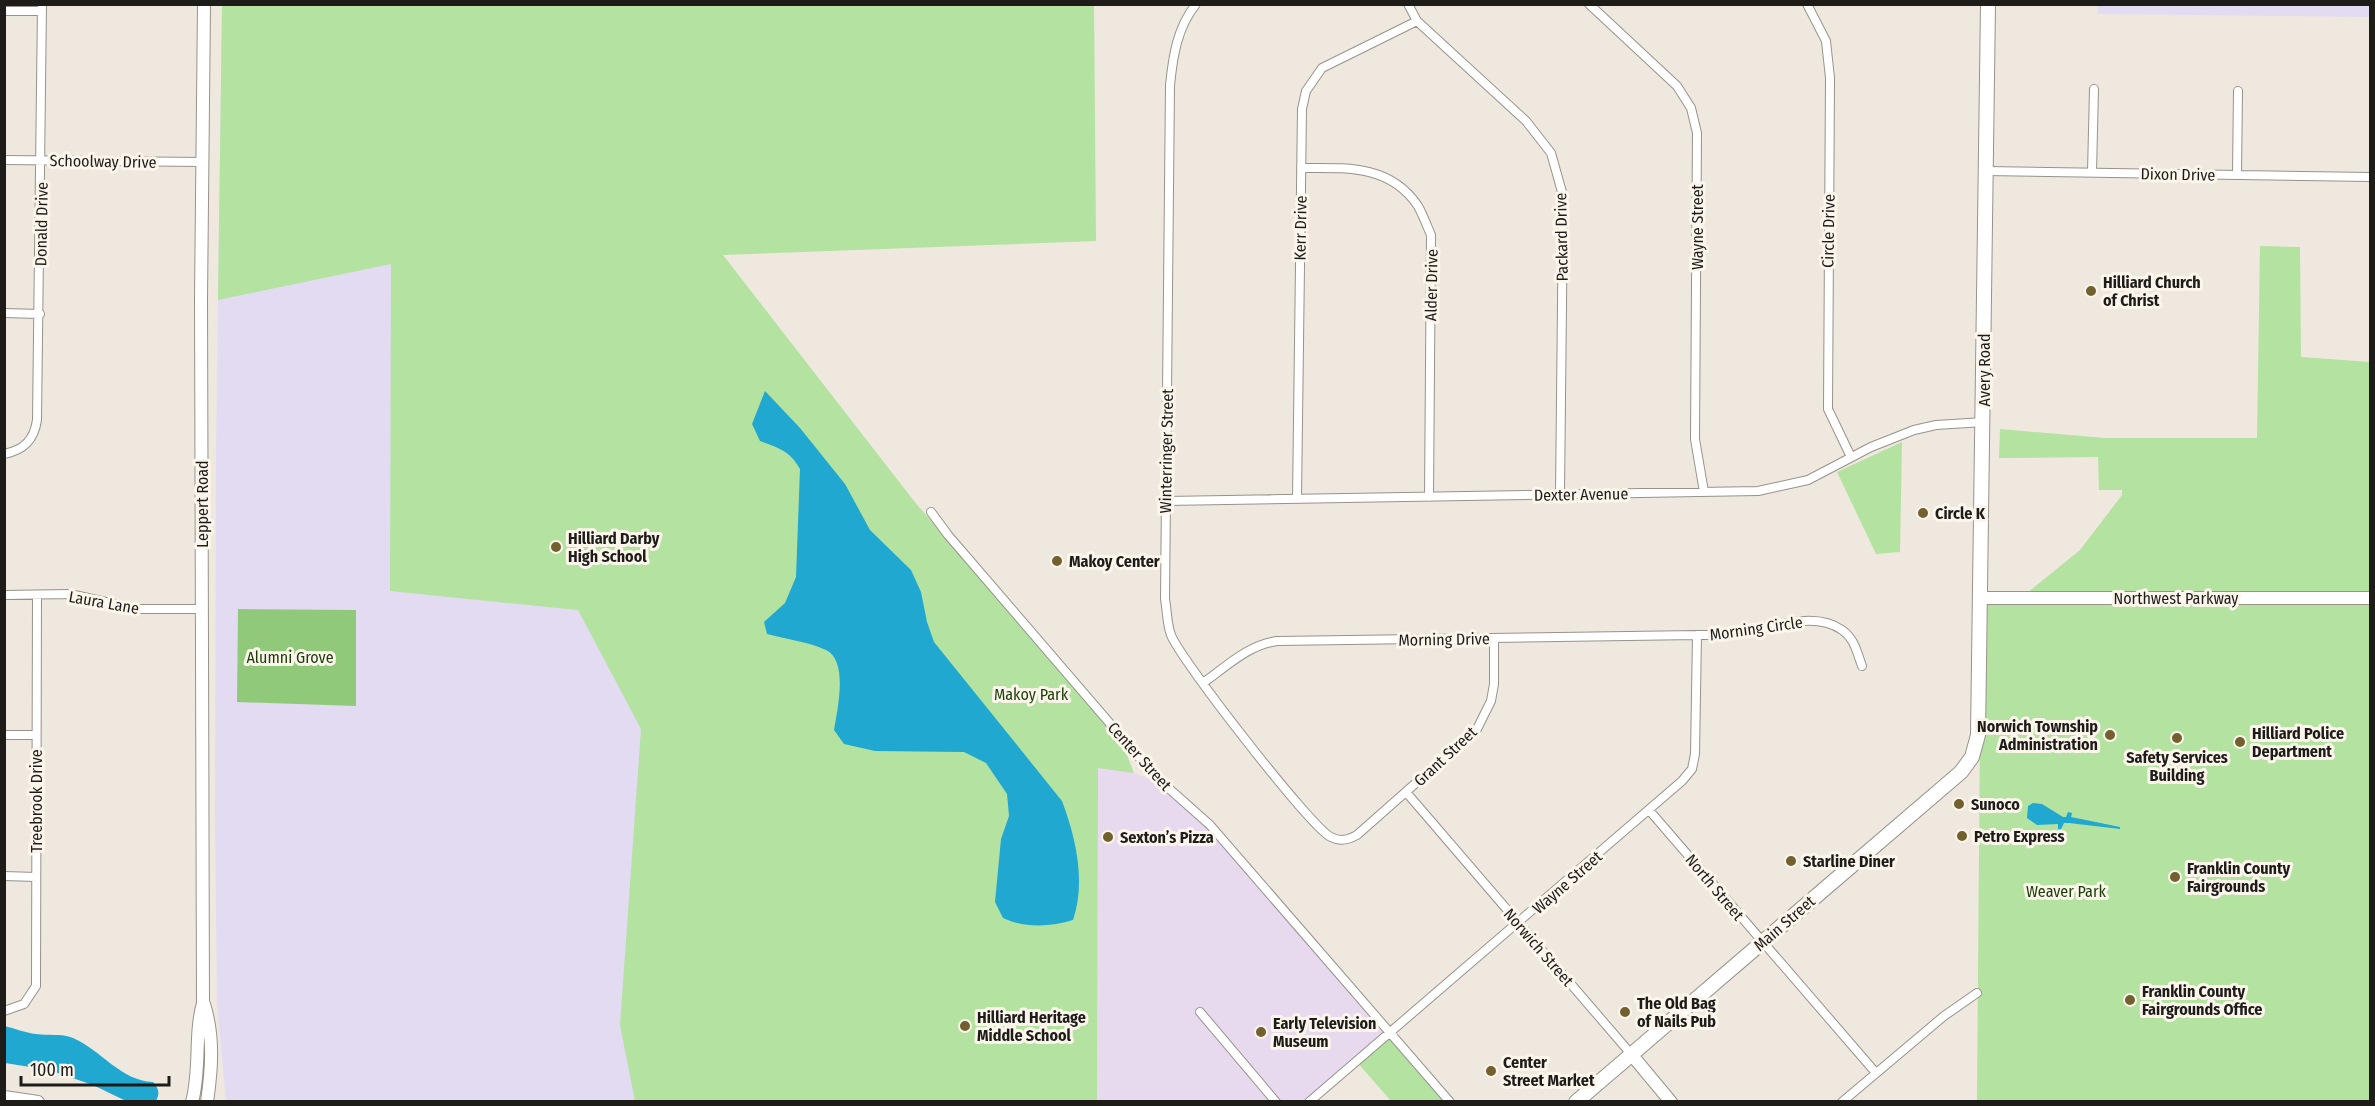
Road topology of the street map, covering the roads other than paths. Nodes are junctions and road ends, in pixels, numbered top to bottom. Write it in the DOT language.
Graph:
graph roads {
  1 [pos="204,4"];
  2 [pos="1196,4"];
  3 [pos="1408,4"];
  4 [pos="1589,4"];
  5 [pos="1807,4"];
  6 [pos="1988,4"];
  7 [pos="42,8"];
  8 [pos="4,10"];
  9 [pos="1417,21"];
  10 [pos="2094,88"];
  11 [pos="2238,91"];
  12 [pos="4,160"];
  13 [pos="42,160"];
  14 [pos="202,162"];
  15 [pos="1301,168"];
  16 [pos="1986,171"];
  17 [pos="2092,172"];
  18 [pos="2237,175"];
  19 [pos="2370,177"];
  20 [pos="4,313"];
  21 [pos="40,314"];
  22 [pos="1984,422"];
  23 [pos="4,454"];
  24 [pos="1851,457"];
  25 [pos="1704,492"];
  26 [pos="1560,494"];
  27 [pos="1429,497"];
  28 [pos="1298,499"];
  29 [pos="1166,501"];
  30 [pos="932,512"];
  31 [pos="4,595"];
  32 [pos="37,595"];
  33 [pos="1981,598"];
  34 [pos="2370,598"];
  35 [pos="203,609"];
  36 [pos="1697,635"];
  37 [pos="1494,638"];
  38 [pos="1862,666"];
  39 [pos="1203,683"];
  40 [pos="4,735"];
  41 [pos="36,735"];
  42 [pos="1978,735"];
  43 [pos="1406,792"];
  44 [pos="1649,810"];
  45 [pos="1340,840"];
  46 [pos="4,876"];
  47 [pos="36,876"];
  48 [pos="1518,924"];
  49 [pos="1762,942"];
  50 [pos="1977,993"];
  51 [pos="203,1003"];
  52 [pos="4,1011"];
  53 [pos="1200,1012"];
  54 [pos="1389,1033"];
  55 [pos="1631,1054"];
  56 [pos="1876,1072"];
  57 [pos="4,1096"];
  58 [pos="38,1101"];
  59 [pos="192,1101"];
  60 [pos="207,1101"];
  61 [pos="1276,1101"];
  62 [pos="1309,1101"];
  63 [pos="1450,1101"];
  64 [pos="1576,1101"];
  65 [pos="1671,1101"];
  66 [pos="1842,1101"];
  1 -- 14 [label="main road, Leppert Road"];
  2 -- 29 [label="street, Winterringer Street"];
  3 -- 9 [label="street, Packard Drive"];
  4 -- 25 [label="street, Wayne Street"];
  5 -- 24 [label="street, Circle Drive"];
  6 -- 16 [label="main road, Avery Road"];
  7 -- 8 [label="street"];
  7 -- 13 [label="street, Donald Drive"];
  9 -- 15 [label="street, Kerr Drive"];
  9 -- 26 [label="street, Packard Drive"];
  10 -- 17 [label="street"];
  11 -- 18 [label="street"];
  12 -- 13 [label="street, Schoolway Drive"];
  13 -- 14 [label="street, Schoolway Drive"];
  13 -- 21 [label="street, Donald Drive"];
  14 -- 35 [label="main road, Leppert Road"];
  15 -- 27 [label="street, Alder Drive"];
  15 -- 28 [label="street, Kerr Drive"];
  16 -- 17 [label="street, Dixon Drive"];
  16 -- 22 [label="main road, Avery Road"];
  17 -- 18 [label="street, Dixon Drive"];
  18 -- 19 [label="street, Dixon Drive"];
  20 -- 21 [label="street"];
  21 -- 23 [label="street, Donald Drive"];
  22 -- 24 [label="street, Dexter Avenue"];
  22 -- 33 [label="main road, Avery Road"];
  24 -- 25 [label="street, Dexter Avenue"];
  25 -- 26 [label="street, Dexter Avenue"];
  26 -- 27 [label="street, Dexter Avenue"];
  27 -- 28 [label="street, Dexter Avenue"];
  28 -- 29 [label="street, Dexter Avenue"];
  29 -- 39 [label="street, Winterringer Street"];
  30 -- 54 [label="street, Center Street"];
  31 -- 32 [label="street, Laura Lane"];
  32 -- 35 [label="street, Laura Lane"];
  32 -- 41 [label="street, Treebrook Drive"];
  33 -- 34 [label="main road, Northwest Parkway"];
  33 -- 42 [label="main road, Avery Road"];
  35 -- 51 [label="main road, Leppert Road"];
  36 -- 37 [label="street, Morning Drive"];
  36 -- 38 [label="street, Morning Circle"];
  36 -- 44 [label="street, Wayne Street"];
  37 -- 39 [label="street, Morning Drive"];
  37 -- 43 [label="street, Grant Street"];
  39 -- 45 [label="street, Winterringer Street"];
  40 -- 41 [label="street"];
  41 -- 47 [label="street, Treebrook Drive"];
  42 -- 49 [label="main road, Main Street"];
  43 -- 45 [label="street, Grant Street"];
  43 -- 48 [label="street, Norwich Street"];
  44 -- 48 [label="street, Wayne Street"];
  44 -- 49 [label="street, North Street"];
  46 -- 47 [label="street"];
  47 -- 52 [label="street, Treebrook Drive"];
  48 -- 54 [label="street, Wayne Street"];
  48 -- 55 [label="street, Norwich Street"];
  49 -- 55 [label="main road, Main Street"];
  49 -- 56 [label="street, North Street"];
  50 -- 56 [label="street"];
  51 -- 59 [label="main road, Leppert Road"];
  51 -- 60 [label="main road, Leppert Road"];
  53 -- 61 [label="street"];
  54 -- 62 [label="street, Wayne Street"];
  54 -- 63 [label="street, Center Street"];
  55 -- 64 [label="main road, Main Street"];
  55 -- 65 [label="main road, Norwich Street"];
  56 -- 66 [label="street"];
  57 -- 58 [label="main road"];
}
